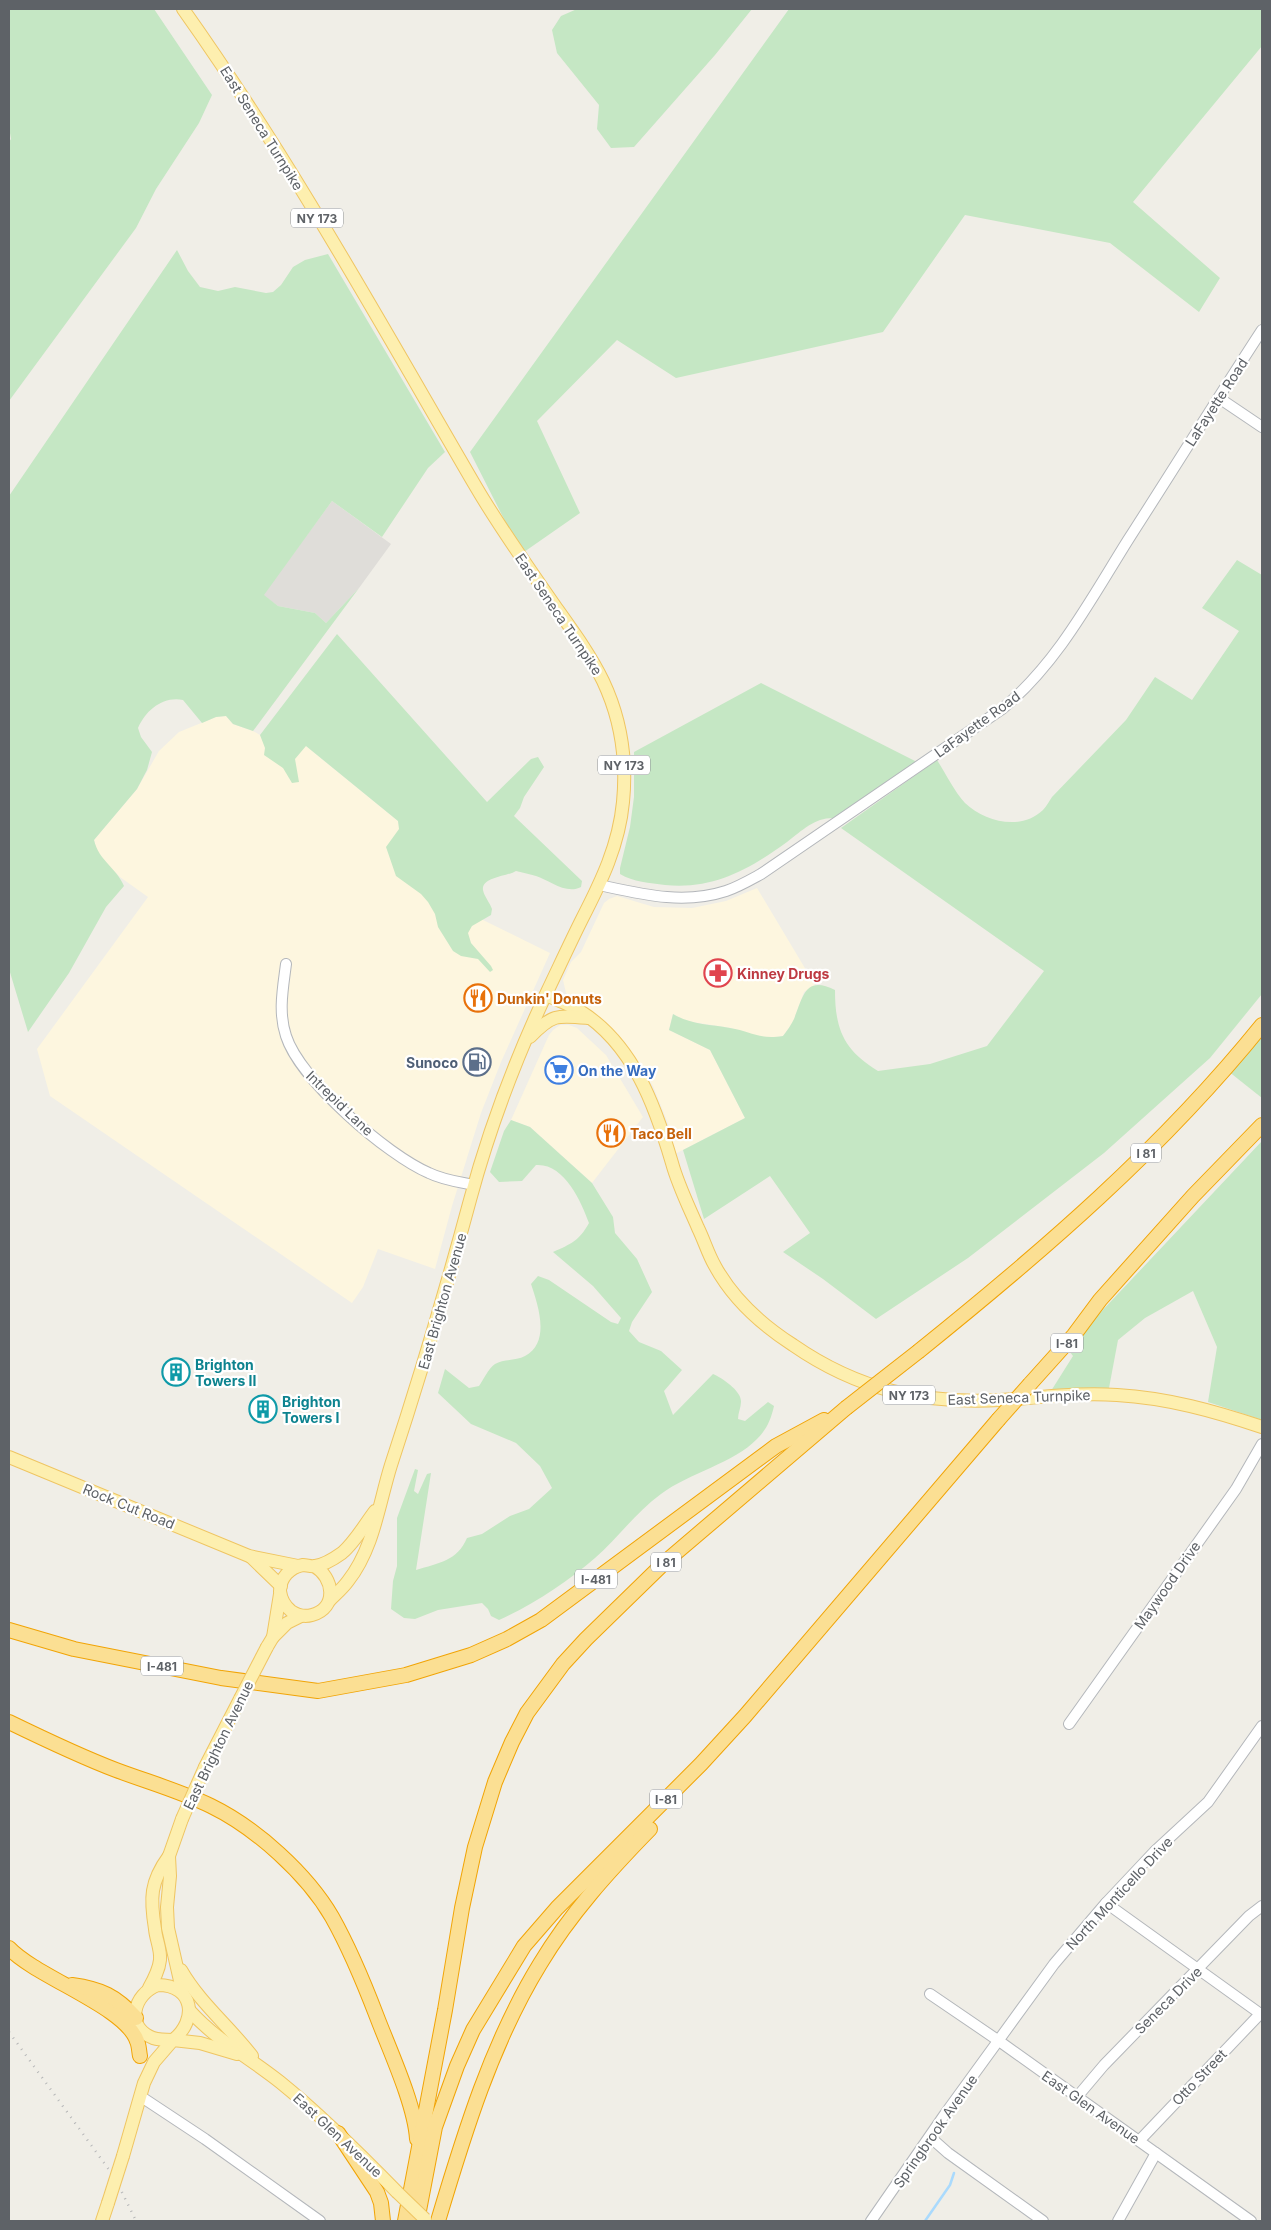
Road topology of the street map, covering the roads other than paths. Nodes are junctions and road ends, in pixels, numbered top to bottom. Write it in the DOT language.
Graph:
graph roads {
  1 [pos="183,9"];
  2 [pos="1262,330"];
  3 [pos="1219,398"];
  4 [pos="1262,427"];
  5 [pos="599,885"];
  6 [pos="286,964"];
  7 [pos="546,995"];
  8 [pos="589,1018"];
  9 [pos="1262,1025"];
  10 [pos="525,1043"];
  11 [pos="1262,1124"];
  12 [pos="474,1185"];
  13 [pos="846,1408"];
  14 [pos="1262,1427"];
  15 [pos="1262,1444"];
  16 [pos="9,1457"];
  17 [pos="378,1507"];
  18 [pos="249,1556"];
  19 [pos="298,1566"];
  20 [pos="314,1566"];
  21 [pos="281,1589"];
  22 [pos="330,1600"];
  23 [pos="302,1616"];
  24 [pos="822,1627"];
  25 [pos="9,1630"];
  26 [pos="270,1642"];
  27 [pos="9,1722"];
  28 [pos="1069,1724"];
  29 [pos="1262,1726"];
  30 [pos="169,1856"];
  31 [pos="1106,1903"];
  32 [pos="1262,1906"];
  33 [pos="9,1948"];
  34 [pos="174,1959"];
  35 [pos="1199,1969"];
  36 [pos="63,1984"];
  37 [pos="149,1988"];
  38 [pos="183,1994"];
  39 [pos="930,1994"];
  40 [pos="190,2011"];
  41 [pos="1261,2015"];
  42 [pos="137,2022"];
  43 [pos="173,2040"];
  44 [pos="999,2041"];
  45 [pos="140,2056"];
  46 [pos="244,2056"];
  47 [pos="260,2066"];
  48 [pos="144,2083"];
  49 [pos="140,2096"];
  50 [pos="1077,2097"];
  51 [pos="338,2134"];
  52 [pos="930,2137"];
  53 [pos="1139,2141"];
  54 [pos="1156,2153"];
  55 [pos="418,2154"];
  56 [pos="102,2221"];
  57 [pos="320,2221"];
  58 [pos="383,2221"];
  59 [pos="405,2221"];
  60 [pos="427,2221"];
  61 [pos="871,2221"];
  62 [pos="1043,2221"];
  63 [pos="1118,2221"];
  64 [pos="1251,2221"];
  1 -- 5 [label="main road, East Seneca Turnpike / NY 173"];
  2 -- 3 [label="street, LaFayette Road"];
  3 -- 4 [label="street"];
  3 -- 5 [label="street, LaFayette Road"];
  5 -- 7 [label="main road, East Seneca Turnpike / NY 173"];
  6 -- 12 [label="street, Intrepid Lane"];
  7 -- 8 [label="main road, East Seneca Turnpike / NY 173"];
  7 -- 10 [label="main road, East Brighton Avenue"];
  8 -- 10 [label="main road"];
  8 -- 14 [label="main road, East Seneca Turnpike / NY 173"];
  9 -- 13 [label="highway, I 81, bridge"];
  10 -- 12 [label="main road, East Brighton Avenue"];
  11 -- 24 [label="highway, I-81, bridge"];
  12 -- 17 [label="main road, East Brighton Avenue"];
  13 -- 25 [label="highway, I-481"];
  13 -- 55 [label="highway, I 81"];
  15 -- 28 [label="street, Maywood Drive"];
  16 -- 18 [label="main road, Rock Cut Road"];
  17 -- 20 [label="main road"];
  17 -- 22 [label="main road, East Brighton Avenue"];
  18 -- 19 [label="main road, Rock Cut Road"];
  18 -- 21 [label="main road, Rock Cut Road"];
  19 -- 20 [label="main road"];
  19 -- 21 [label="main road"];
  20 -- 22 [label="main road"];
  21 -- 23 [label="main road"];
  21 -- 26 [label="main road, East Brighton Avenue"];
  22 -- 23 [label="main road"];
  23 -- 26 [label="main road, East Brighton Avenue"];
  24 -- 60 [label="highway"];
  24 -- 60 [label="highway, I-81"];
  26 -- 30 [label="main road, East Brighton Avenue, bridge"];
  27 -- 55 [label="highway"];
  29 -- 31 [label="street, North Monticello Drive"];
  30 -- 34 [label="main road, East Brighton Avenue"];
  30 -- 37 [label="main road, East Brighton Avenue"];
  31 -- 35 [label="street"];
  31 -- 44 [label="street, North Monticello Drive"];
  32 -- 35 [label="street, Seneca Drive"];
  33 -- 36 [label="highway"];
  34 -- 38 [label="main road, East Brighton Avenue"];
  34 -- 47 [label="main road"];
  35 -- 41 [label="street"];
  35 -- 50 [label="street, Seneca Drive"];
  36 -- 42 [label="highway"];
  36 -- 45 [label="highway"];
  37 -- 38 [label="main road"];
  37 -- 42 [label="main road"];
  38 -- 40 [label="main road"];
  39 -- 44 [label="street, East Glen Avenue"];
  40 -- 43 [label="main road"];
  40 -- 46 [label="main road, East Glen Avenue"];
  41 -- 53 [label="street, Otto Street"];
  42 -- 43 [label="main road"];
  42 -- 45 [label="main road"];
  43 -- 46 [label="main road, East Glen Avenue"];
  43 -- 48 [label="main road"];
  44 -- 50 [label="street, East Glen Avenue"];
  44 -- 52 [label="street, Springbrook Avenue"];
  45 -- 48 [label="main road"];
  46 -- 47 [label="main road, East Glen Avenue"];
  47 -- 51 [label="main road, East Glen Avenue"];
  48 -- 49 [label="main road"];
  49 -- 56 [label="main road, bridge"];
  49 -- 57 [label="street"];
  50 -- 53 [label="street, East Glen Avenue"];
  51 -- 58 [label="highway"];
  51 -- 60 [label="main road, East Glen Avenue, bridge"];
  52 -- 61 [label="street, Springbrook Avenue"];
  52 -- 62 [label="street"];
  53 -- 54 [label="street, East Glen Avenue"];
  54 -- 63 [label="street"];
  54 -- 64 [label="street, East Glen Avenue"];
  55 -- 59 [label="highway"];
}
